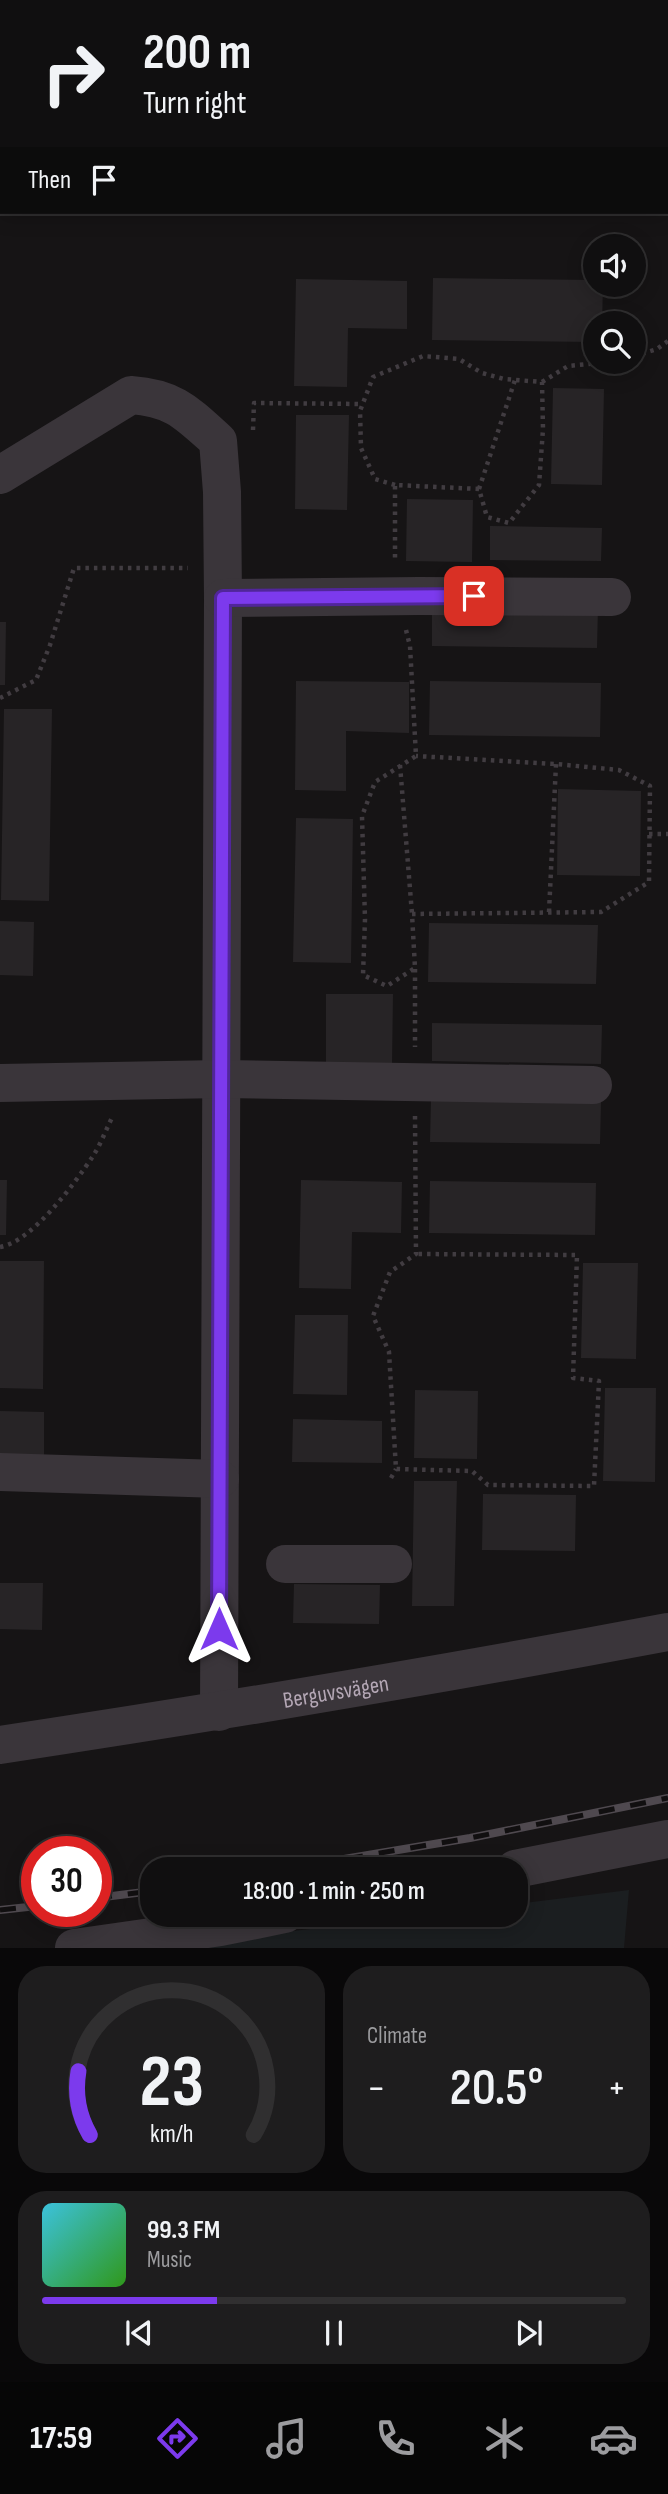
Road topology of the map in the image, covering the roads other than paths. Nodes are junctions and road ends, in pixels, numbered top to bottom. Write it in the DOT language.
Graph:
graph roads {
  1 [pos="0,475"];
  2 [pos="223,583"];
  3 [pos="612,597"];
  4 [pos="222,1079"];
  5 [pos="0,1083"];
  6 [pos="593,1085"];
  7 [pos="0,1472"];
  8 [pos="220,1479"];
  9 [pos="285,1564"];
  10 [pos="393,1564"];
  11 [pos="668,1632"];
  12 [pos="219,1712"];
  13 [pos="0,1745"];
  14 [pos="668,1839"];
  15 [pos="528,1866"];
  16 [pos="221,1927"];
  17 [pos="74,1948"];
  1 -- 2 [label="street"];
  2 -- 3 [label="street"];
  2 -- 4 [label="street"];
  4 -- 5 [label="street"];
  4 -- 6 [label="street"];
  4 -- 8 [label="street"];
  7 -- 8 [label="street"];
  8 -- 12 [label="street"];
  9 -- 10 [label="street"];
  11 -- 12 [label="street, Berguvsvägen"];
  12 -- 13 [label="street, Berguvsvägen"];
  14 -- 15 [label="street"];
  16 -- 17 [label="street"];
}
